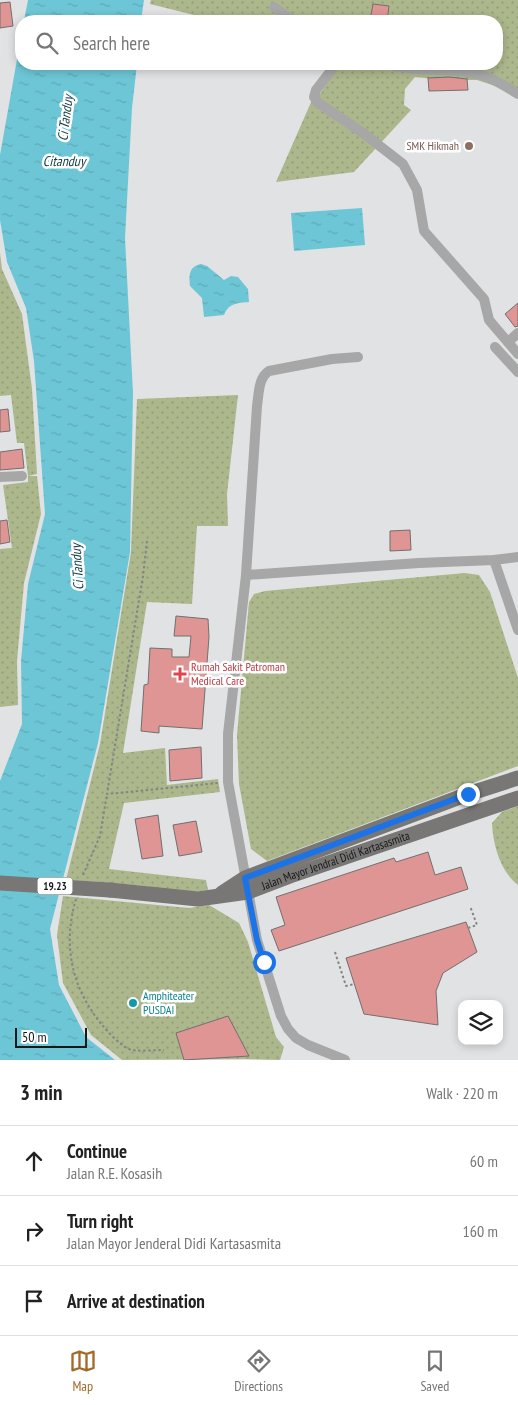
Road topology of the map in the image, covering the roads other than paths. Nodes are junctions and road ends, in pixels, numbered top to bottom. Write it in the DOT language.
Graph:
graph roads {
  1 [pos="274,7"];
  2 [pos="285,15"];
  3 [pos="331,70"];
  4 [pos="428,70"];
  5 [pos="518,94"];
  6 [pos="518,333"];
  7 [pos="508,342"];
  8 [pos="495,347"];
  9 [pos="518,354"];
  10 [pos="358,357"];
  11 [pos="518,372"];
  12 [pos="22,476"];
  13 [pos="0,477"];
  14 [pos="518,558"];
  15 [pos="494,560"];
  16 [pos="246,575"];
  17 [pos="518,630"];
  18 [pos="518,778"];
  19 [pos="518,798"];
  20 [pos="0,883"];
  21 [pos="246,885"];
  22 [pos="345,1060"];
  1 -- 2 [label="street"];
  3 -- 7 [label="street"];
  4 -- 5 [label="street"];
  6 -- 7 [label="street"];
  7 -- 9 [label="street"];
  8 -- 11 [label="street"];
  10 -- 16 [label="street"];
  12 -- 13 [label="street"];
  14 -- 15 [label="street"];
  15 -- 16 [label="street"];
  15 -- 17 [label="street"];
  16 -- 21 [label="street"];
  18 -- 21 [label="main road, 19.23"];
  19 -- 21 [label="main road, Jalan Mayor Jendral Didi Kartasasmita / 19.23"];
  20 -- 21 [label="main road, 19.23, bridge"];
  21 -- 22 [label="street"];
}
